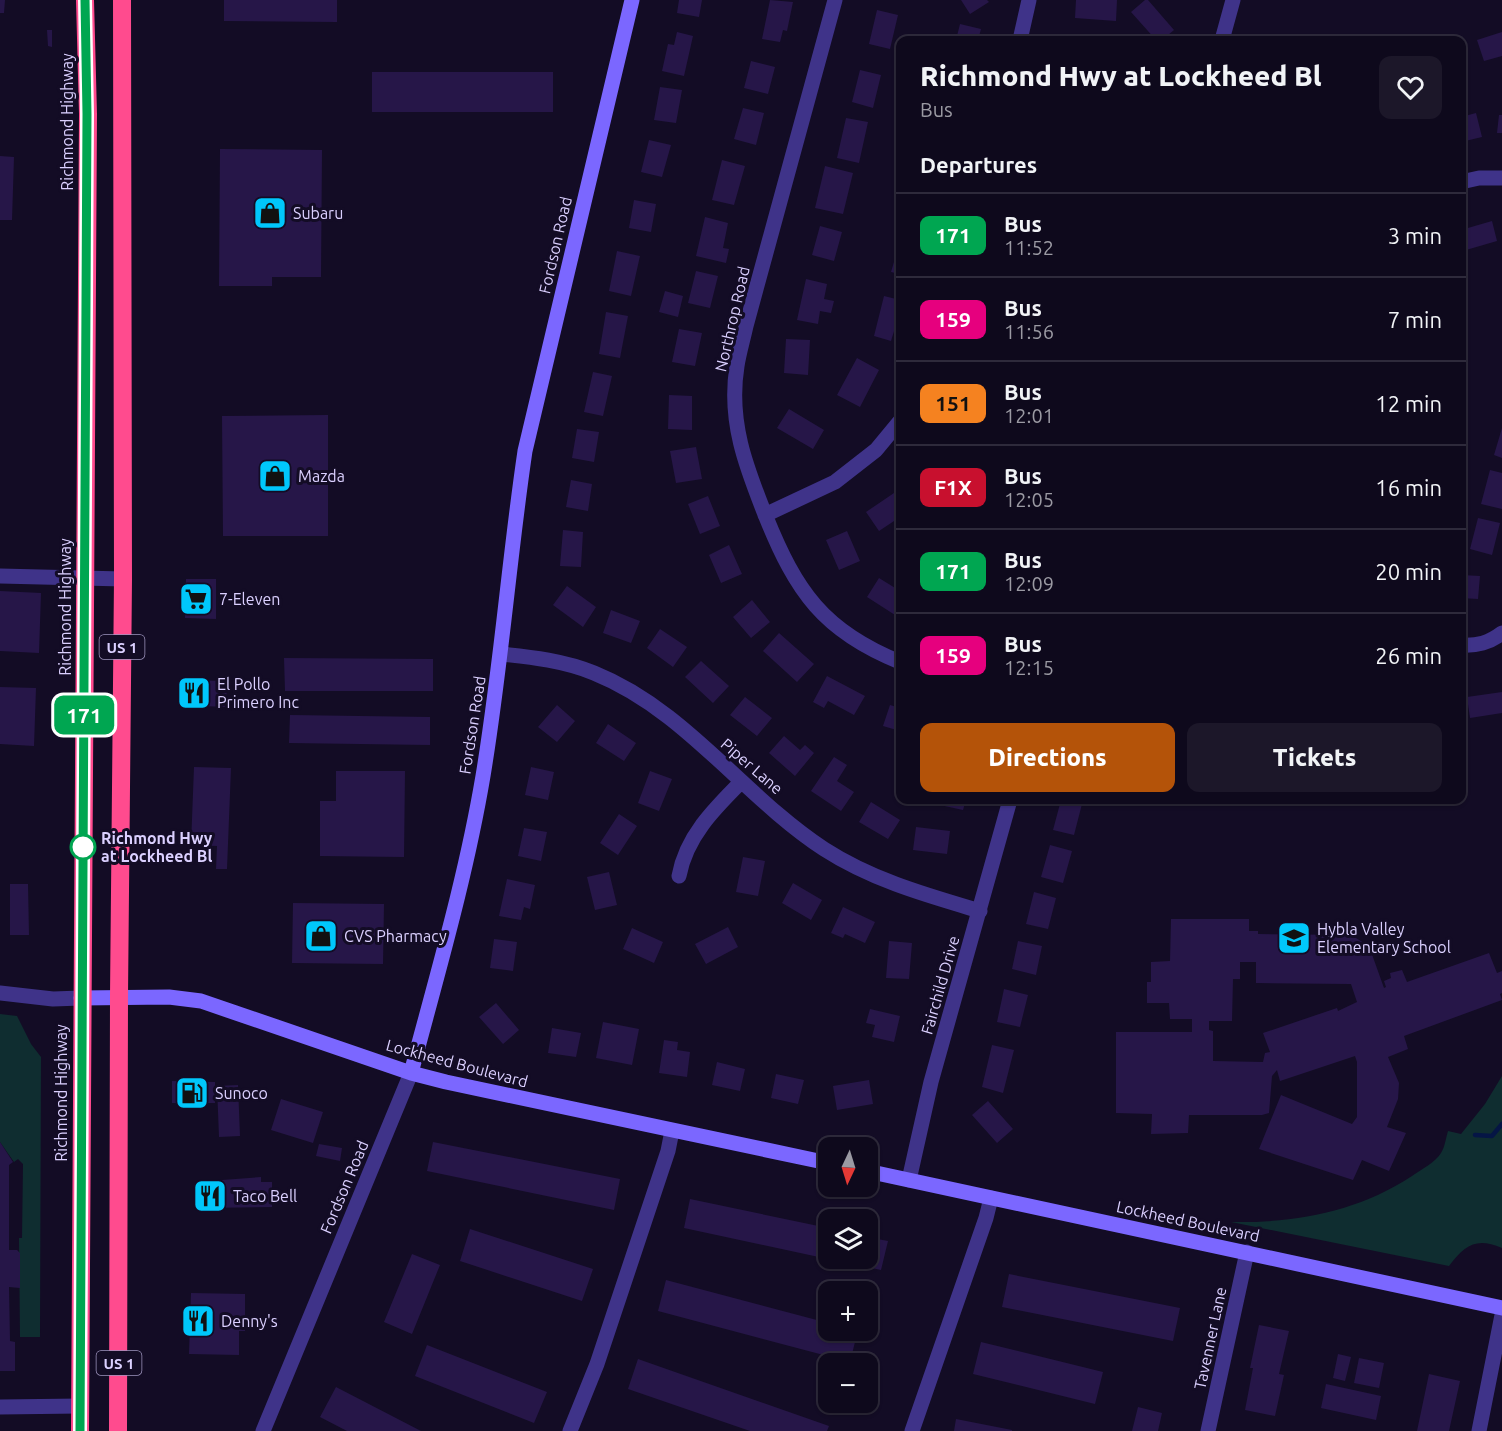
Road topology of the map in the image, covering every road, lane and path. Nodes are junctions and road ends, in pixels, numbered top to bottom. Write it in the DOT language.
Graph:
graph roads {
  1 [pos="85,0"];
  2 [pos="122,0"];
  3 [pos="632,0"];
  4 [pos="835,0"];
  5 [pos="1029,0"];
  6 [pos="1233,0"];
  7 [pos="1021,36"];
  8 [pos="1223,36"];
  9 [pos="1502,178"];
  10 [pos="1466,181"];
  11 [pos="896,426"];
  12 [pos="765,514"];
  13 [pos="0,576"];
  14 [pos="84,578"];
  15 [pos="123,579"];
  16 [pos="1502,633"];
  17 [pos="1466,645"];
  18 [pos="501,654"];
  19 [pos="896,660"];
  20 [pos="741,782"];
  21 [pos="1009,804"];
  22 [pos="679,876"];
  23 [pos="980,911"];
  24 [pos="0,993"];
  25 [pos="118,996"];
  26 [pos="81,998"];
  27 [pos="411,1073"];
  28 [pos="672,1131"];
  29 [pos="818,1161"];
  30 [pos="878,1173"];
  31 [pos="909,1180"];
  32 [pos="991,1198"];
  33 [pos="1247,1252"];
  34 [pos="1502,1308"];
  35 [pos="1502,1315"];
  36 [pos="80,1406"];
  37 [pos="0,1407"];
  38 [pos="80,1431"];
  39 [pos="118,1431"];
  40 [pos="263,1431"];
  41 [pos="570,1431"];
  42 [pos="912,1431"];
  43 [pos="1208,1431"];
  44 [pos="1479,1431"];
  1 -- 14 [label="highway, Richmond Highway / US 1"];
  2 -- 15 [label="highway, US 1"];
  3 -- 18 [label="street, Fordson Road"];
  4 -- 12 [label="street, Northrop Road"];
  5 -- 7 [label="street"];
  6 -- 8 [label="street"];
  9 -- 10 [label="street"];
  11 -- 12 [label="street"];
  12 -- 19 [label="street, Northrop Road"];
  13 -- 14 [label="street"];
  14 -- 15 [label="street"];
  14 -- 26 [label="highway, Richmond Highway / US 1"];
  15 -- 25 [label="highway, US 1"];
  16 -- 17 [label="street"];
  18 -- 20 [label="street, Piper Lane"];
  18 -- 27 [label="street, Fordson Road"];
  20 -- 22 [label="street"];
  20 -- 23 [label="street, Piper Lane"];
  21 -- 23 [label="street, Fairchild Drive"];
  23 -- 31 [label="street, Fairchild Drive"];
  24 -- 26 [label="street"];
  25 -- 26 [label="street, Lockheed Boulevard"];
  25 -- 27 [label="street, Lockheed Boulevard"];
  25 -- 39 [label="highway, US 1"];
  26 -- 36 [label="highway, Richmond Highway / US 1"];
  27 -- 28 [label="street, Lockheed Boulevard"];
  27 -- 40 [label="street, Fordson Road"];
  28 -- 29 [label="street, Lockheed Boulevard"];
  28 -- 41 [label="street"];
  30 -- 31 [label="street, Lockheed Boulevard"];
  31 -- 32 [label="street, Lockheed Boulevard"];
  32 -- 33 [label="street, Lockheed Boulevard"];
  32 -- 42 [label="street"];
  33 -- 34 [label="street, Lockheed Boulevard"];
  33 -- 43 [label="street, Tavenner Lane"];
  35 -- 44 [label="street"];
  36 -- 37 [label="street"];
  36 -- 38 [label="highway, Richmond Highway / US 1"];
}
